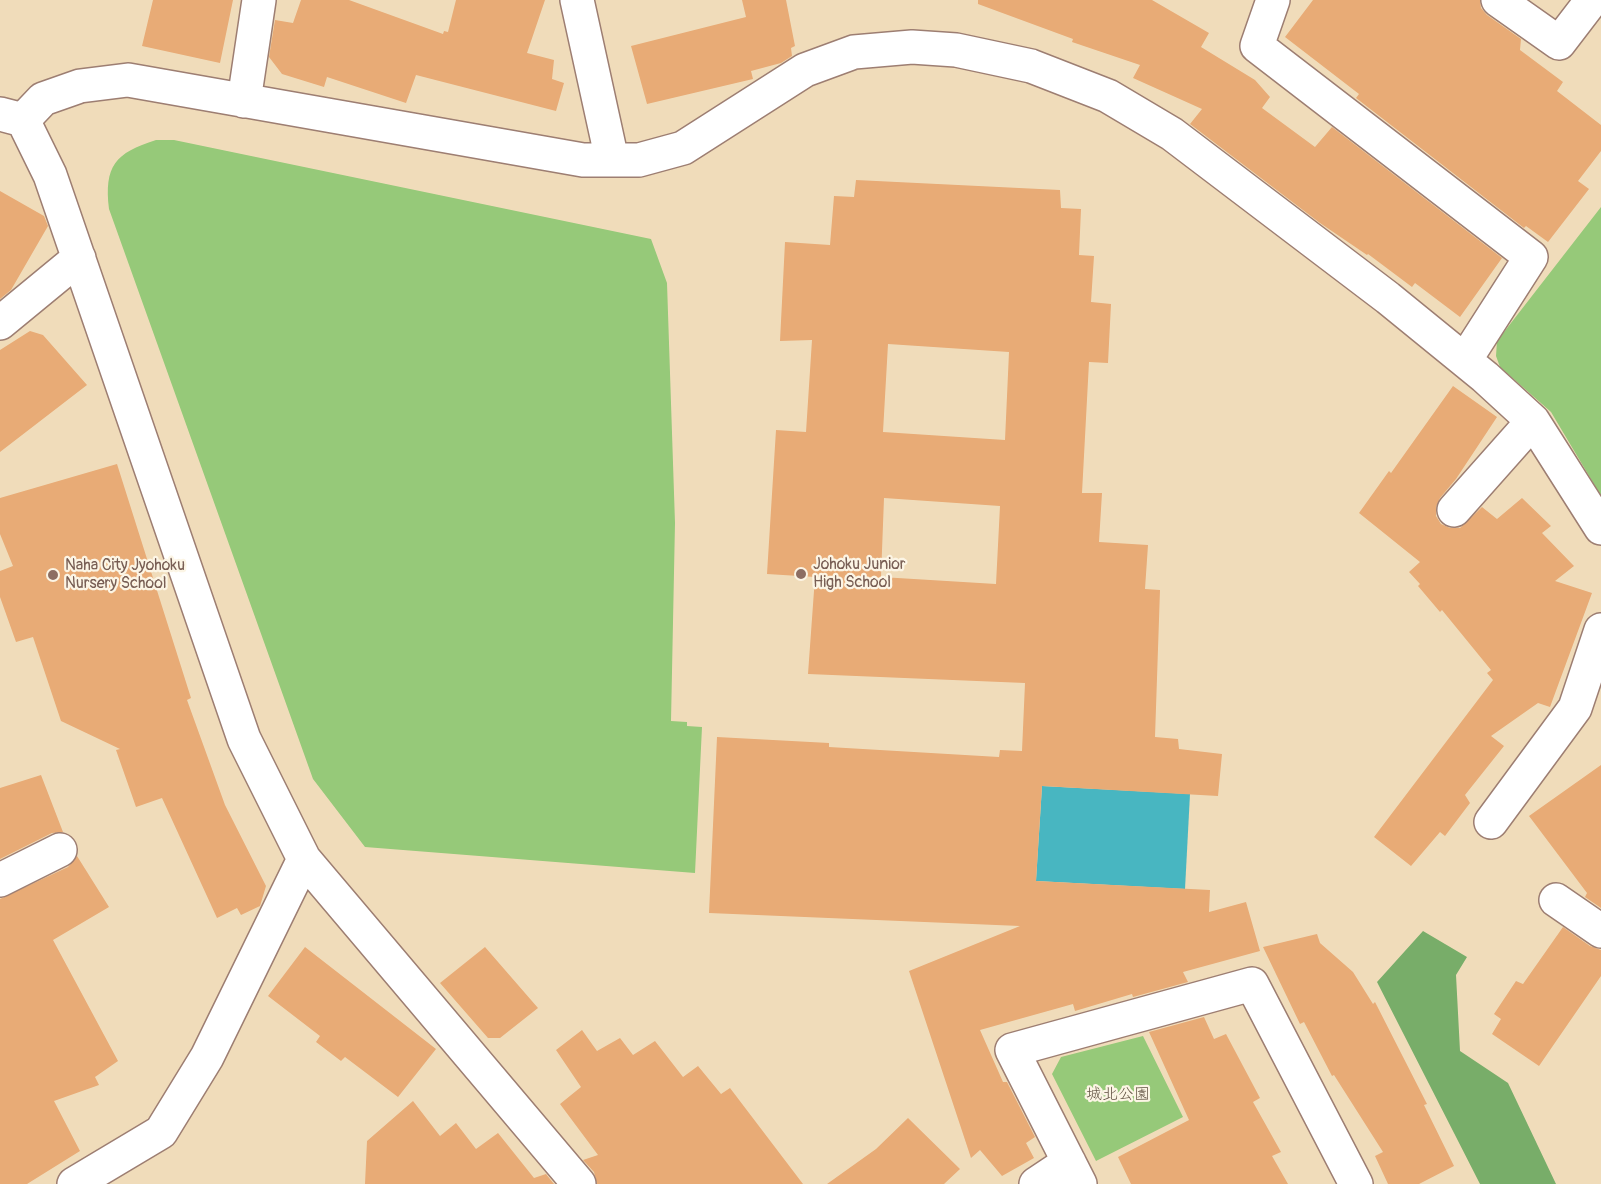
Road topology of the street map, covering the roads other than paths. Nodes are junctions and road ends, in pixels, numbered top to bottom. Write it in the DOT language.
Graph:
graph roads {
  1 [pos="259,0"];
  2 [pos="1273,0"];
  3 [pos="1498,0"];
  4 [pos="1592,0"];
  5 [pos="586,2"];
  6 [pos="244,101"];
  7 [pos="11,117"];
  8 [pos="612,160"];
  9 [pos="79,258"];
  10 [pos="0,323"];
  11 [pos="1465,360"];
  12 [pos="1533,421"];
  13 [pos="1454,510"];
  14 [pos="1601,528"];
  15 [pos="1601,630"];
  16 [pos="1491,822"];
  17 [pos="60,850"];
  18 [pos="304,860"];
  19 [pos="0,880"];
  20 [pos="1556,900"];
  21 [pos="1601,931"];
  22 [pos="1075,1173"];
  23 [pos="74,1184"];
  24 [pos="579,1184"];
  25 [pos="1036,1184"];
  26 [pos="1356,1184"];
  1 -- 6 [label="street"];
  2 -- 11 [label="street"];
  3 -- 4 [label="street"];
  5 -- 8 [label="street"];
  6 -- 7 [label="street"];
  6 -- 8 [label="street"];
  7 -- 9 [label="street"];
  8 -- 11 [label="street"];
  9 -- 10 [label="street"];
  9 -- 18 [label="street"];
  11 -- 12 [label="street"];
  12 -- 13 [label="street"];
  12 -- 14 [label="street"];
  15 -- 16 [label="street"];
  17 -- 19 [label="street"];
  18 -- 23 [label="street"];
  18 -- 24 [label="street"];
  20 -- 21 [label="street"];
  22 -- 25 [label="street"];
  22 -- 26 [label="street"];
}
